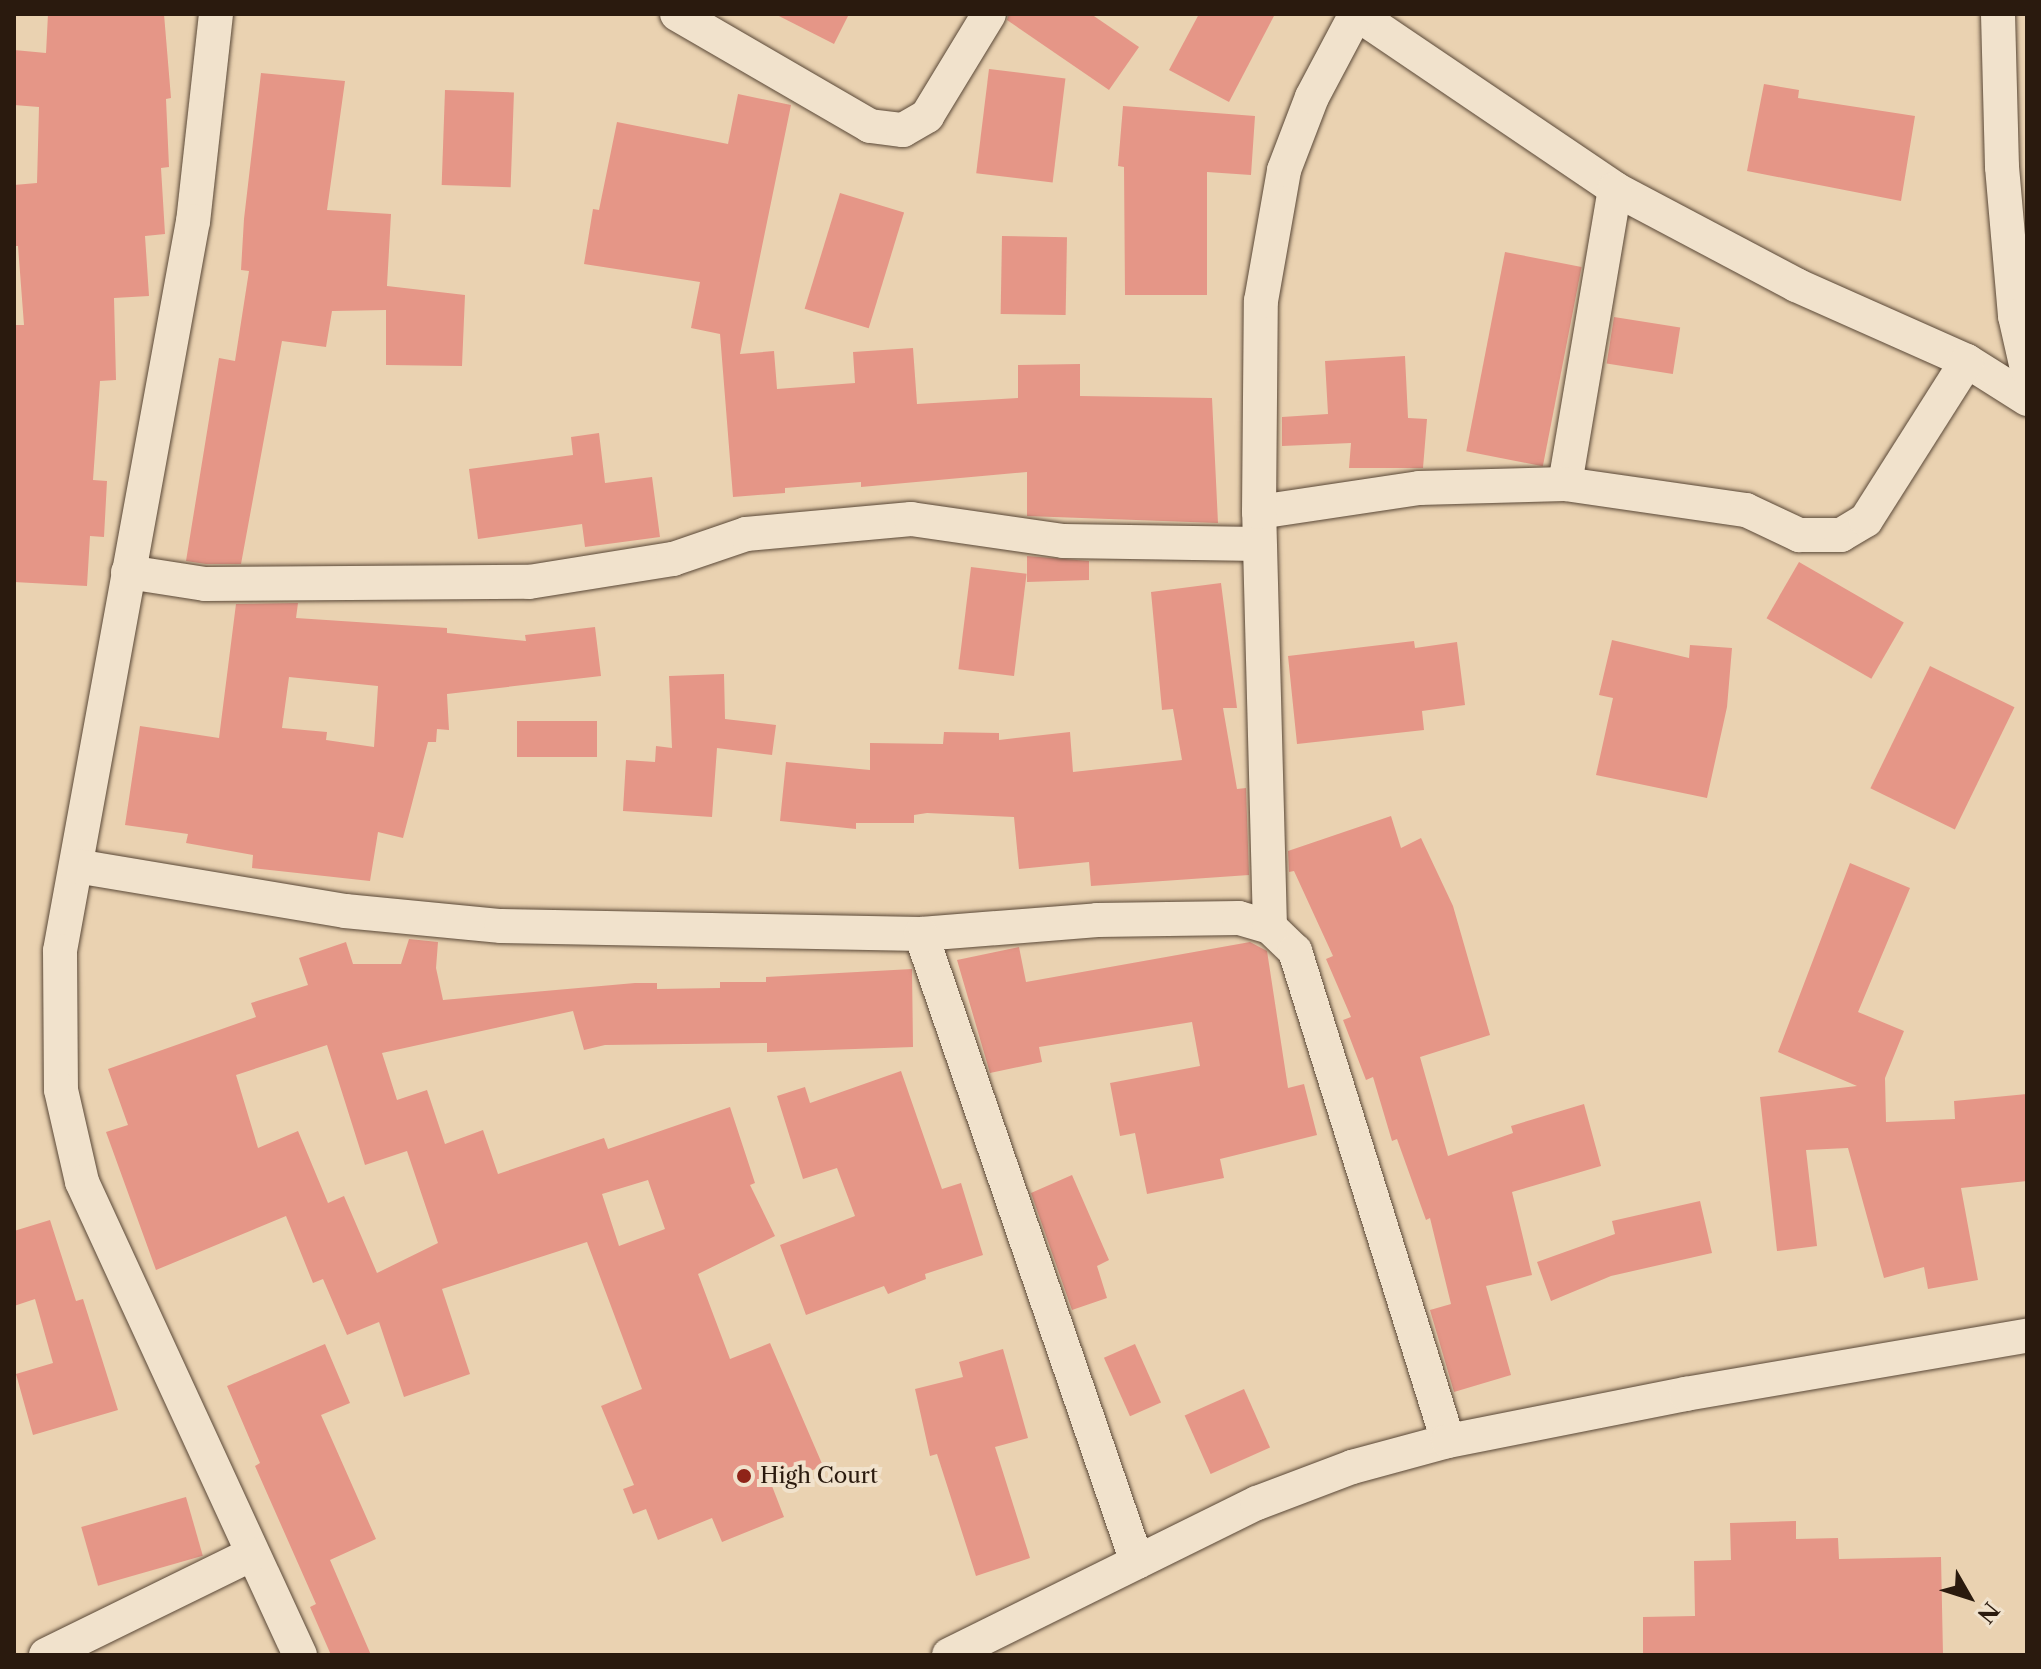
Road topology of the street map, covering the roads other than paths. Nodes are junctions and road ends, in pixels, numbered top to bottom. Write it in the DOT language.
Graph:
graph roads {
  1 [pos="216,14"];
  2 [pos="677,14"];
  3 [pos="989,14"];
  4 [pos="1357,14"];
  5 [pos="1998,14"];
  6 [pos="1615,189"];
  7 [pos="2019,241"];
  8 [pos="1967,361"];
  9 [pos="2027,369"];
  10 [pos="2027,399"];
  11 [pos="1565,484"];
  12 [pos="1259,528"];
  13 [pos="128,572"];
  14 [pos="76,866"];
  15 [pos="1270,927"];
  16 [pos="921,934"];
  17 [pos="2027,1336"];
  18 [pos="1448,1441"];
  19 [pos="252,1554"];
  20 [pos="1137,1562"];
  21 [pos="46,1655"];
  22 [pos="300,1655"];
  23 [pos="949,1655"];
  1 -- 13 [label="street"];
  2 -- 3 [label="street"];
  4 -- 6 [label="street"];
  4 -- 12 [label="street"];
  5 -- 7 [label="street"];
  6 -- 8 [label="street"];
  6 -- 11 [label="street"];
  7 -- 9 [label="street"];
  8 -- 10 [label="street"];
  8 -- 11 [label="street"];
  11 -- 12 [label="street"];
  12 -- 13 [label="street"];
  12 -- 15 [label="street"];
  13 -- 14 [label="street"];
  14 -- 16 [label="street"];
  14 -- 19 [label="street"];
  15 -- 16 [label="street"];
  15 -- 18 [label="street"];
  16 -- 20 [label="street"];
  17 -- 18 [label="street"];
  18 -- 20 [label="street"];
  19 -- 21 [label="street"];
  19 -- 22 [label="street"];
  20 -- 23 [label="street"];
}
